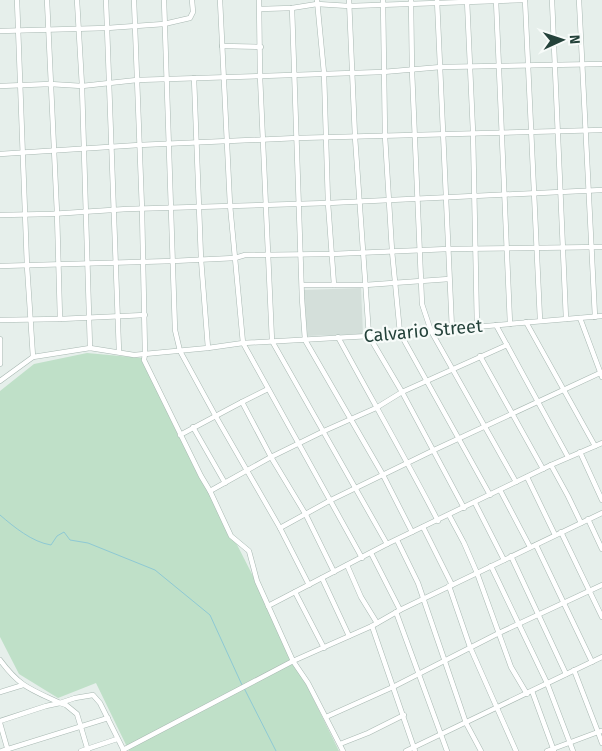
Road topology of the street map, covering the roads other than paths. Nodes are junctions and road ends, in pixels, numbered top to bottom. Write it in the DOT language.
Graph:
graph roads {
  1 [pos="17,0"];
  2 [pos="47,0"];
  3 [pos="77,0"];
  4 [pos="106,0"];
  5 [pos="134,0"];
  6 [pos="164,0"];
  7 [pos="192,0"];
  8 [pos="220,0"];
  9 [pos="259,0"];
  10 [pos="349,0"];
  11 [pos="525,0"];
  12 [pos="552,0"];
  13 [pos="579,0"];
  14 [pos="437,1"];
  15 [pos="467,1"];
  16 [pos="496,1"];
  17 [pos="317,2"];
  18 [pos="383,2"];
  19 [pos="411,2"];
  20 [pos="349,6"];
  21 [pos="292,8"];
  22 [pos="260,9"];
  23 [pos="164,24"];
  24 [pos="135,26"];
  25 [pos="106,28"];
  26 [pos="78,29"];
  27 [pos="48,30"];
  28 [pos="18,31"];
  29 [pos="0,32"];
  30 [pos="222,46"];
  31 [pos="261,47"];
  32 [pos="583,63"];
  33 [pos="528,64"];
  34 [pos="555,64"];
  35 [pos="602,64"];
  36 [pos="469,66"];
  37 [pos="499,66"];
  38 [pos="441,67"];
  39 [pos="412,71"];
  40 [pos="383,72"];
  41 [pos="324,73"];
  42 [pos="352,73"];
  43 [pos="295,74"];
  44 [pos="260,76"];
  45 [pos="194,78"];
  46 [pos="223,78"];
  47 [pos="137,80"];
  48 [pos="166,80"];
  49 [pos="108,82"];
  50 [pos="50,84"];
  51 [pos="20,85"];
  52 [pos="0,86"];
  53 [pos="82,86"];
  54 [pos="586,130"];
  55 [pos="602,130"];
  56 [pos="530,131"];
  57 [pos="557,131"];
  58 [pos="473,132"];
  59 [pos="502,132"];
  60 [pos="443,133"];
  61 [pos="385,136"];
  62 [pos="415,136"];
  63 [pos="355,137"];
  64 [pos="298,138"];
  65 [pos="326,138"];
  66 [pos="263,140"];
  67 [pos="196,142"];
  68 [pos="226,142"];
  69 [pos="168,143"];
  70 [pos="139,145"];
  71 [pos="112,147"];
  72 [pos="82,149"];
  73 [pos="54,150"];
  74 [pos="23,151"];
  75 [pos="0,154"];
  76 [pos="587,190"];
  77 [pos="602,190"];
  78 [pos="560,191"];
  79 [pos="505,193"];
  80 [pos="533,193"];
  81 [pos="446,196"];
  82 [pos="474,196"];
  83 [pos="417,198"];
  84 [pos="389,200"];
  85 [pos="359,201"];
  86 [pos="328,203"];
  87 [pos="300,204"];
  88 [pos="230,205"];
  89 [pos="266,205"];
  90 [pos="199,207"];
  91 [pos="171,208"];
  92 [pos="142,209"];
  93 [pos="114,210"];
  94 [pos="84,211"];
  95 [pos="57,213"];
  96 [pos="26,214"];
  97 [pos="0,215"];
  98 [pos="590,247"];
  99 [pos="602,247"];
  100 [pos="507,248"];
  101 [pos="536,248"];
  102 [pos="448,249"];
  103 [pos="476,249"];
  104 [pos="562,249"];
  105 [pos="420,250"];
  106 [pos="392,251"];
  107 [pos="364,252"];
  108 [pos="268,254"];
  109 [pos="301,254"];
  110 [pos="332,254"];
  111 [pos="235,258"];
  112 [pos="201,260"];
  113 [pos="144,261"];
  114 [pos="173,261"];
  115 [pos="116,263"];
  116 [pos="86,264"];
  117 [pos="58,265"];
  118 [pos="0,266"];
  119 [pos="27,266"];
  120 [pos="450,279"];
  121 [pos="422,281"];
  122 [pos="395,283"];
  123 [pos="302,285"];
  124 [pos="334,285"];
  125 [pos="365,285"];
  126 [pos="145,315"];
  127 [pos="117,316"];
  128 [pos="595,316"];
  129 [pos="602,316"];
  130 [pos="89,318"];
  131 [pos="566,318"];
  132 [pos="580,318"];
  133 [pos="30,319"];
  134 [pos="60,319"];
  135 [pos="0,320"];
  136 [pos="540,320"];
  137 [pos="526,322"];
  138 [pos="510,324"];
  139 [pos="496,325"];
  140 [pos="477,327"];
  141 [pos="452,329"];
  142 [pos="431,331"];
  143 [pos="400,333"];
  144 [pos="369,336"];
  145 [pos="338,337"];
  146 [pos="0,339"];
  147 [pos="305,340"];
  148 [pos="272,341"];
  149 [pos="243,343"];
  150 [pos="507,345"];
  151 [pos="90,348"];
  152 [pos="208,348"];
  153 [pos="180,351"];
  154 [pos="118,352"];
  155 [pos="145,354"];
  156 [pos="480,356"];
  157 [pos="34,358"];
  158 [pos="0,364"];
  159 [pos="453,370"];
  160 [pos="602,374"];
  161 [pos="0,381"];
  162 [pos="427,381"];
  163 [pos="268,389"];
  164 [pos="564,391"];
  165 [pos="402,392"];
  166 [pos="242,402"];
  167 [pos="538,402"];
  168 [pos="376,408"];
  169 [pos="512,414"];
  170 [pos="215,415"];
  171 [pos="351,419"];
  172 [pos="485,426"];
  173 [pos="193,427"];
  174 [pos="324,431"];
  175 [pos="180,435"];
  176 [pos="459,438"];
  177 [pos="602,442"];
  178 [pos="298,444"];
  179 [pos="595,446"];
  180 [pos="434,450"];
  181 [pos="580,452"];
  182 [pos="271,457"];
  183 [pos="568,457"];
  184 [pos="408,462"];
  185 [pos="551,465"];
  186 [pos="543,469"];
  187 [pos="248,470"];
  188 [pos="383,475"];
  189 [pos="527,477"];
  190 [pos="516,482"];
  191 [pos="225,483"];
  192 [pos="356,488"];
  193 [pos="500,490"];
  194 [pos="210,491"];
  195 [pos="490,495"];
  196 [pos="331,500"];
  197 [pos="602,500"];
  198 [pos="474,503"];
  199 [pos="464,508"];
  200 [pos="602,512"];
  201 [pos="306,514"];
  202 [pos="449,515"];
  203 [pos="588,519"];
  204 [pos="438,521"];
  205 [pos="580,523"];
  206 [pos="423,527"];
  207 [pos="280,528"];
  208 [pos="412,532"];
  209 [pos="561,532"];
  210 [pos="555,535"];
  211 [pos="397,540"];
  212 [pos="387,544"];
  213 [pos="536,545"];
  214 [pos="530,548"];
  215 [pos="602,549"];
  216 [pos="372,553"];
  217 [pos="511,556"];
  218 [pos="362,558"];
  219 [pos="504,560"];
  220 [pos="348,565"];
  221 [pos="491,566"];
  222 [pos="334,572"];
  223 [pos="477,573"];
  224 [pos="322,578"];
  225 [pos="309,585"];
  226 [pos="451,585"];
  227 [pos="602,585"];
  228 [pos="590,591"];
  229 [pos="295,592"];
  230 [pos="425,599"];
  231 [pos="564,604"];
  232 [pos="268,606"];
  233 [pos="398,611"];
  234 [pos="538,616"];
  235 [pos="602,617"];
  236 [pos="374,624"];
  237 [pos="518,625"];
  238 [pos="499,633"];
  239 [pos="349,636"];
  240 [pos="470,647"];
  241 [pos="324,648"];
  242 [pos="602,657"];
  243 [pos="0,660"];
  244 [pos="445,660"];
  245 [pos="293,661"];
  246 [pos="592,662"];
  247 [pos="574,670"];
  248 [pos="419,673"];
  249 [pos="566,674"];
  250 [pos="547,683"];
  251 [pos="23,685"];
  252 [pos="393,687"];
  253 [pos="532,691"];
  254 [pos="0,692"];
  255 [pos="527,694"];
  256 [pos="60,702"];
  257 [pos="497,708"];
  258 [pos="404,716"];
  259 [pos="326,717"];
  260 [pos="108,718"];
  261 [pos="0,722"];
  262 [pos="466,723"];
  263 [pos="80,726"];
  264 [pos="600,732"];
  265 [pos="441,734"];
  266 [pos="117,738"];
  267 [pos="570,742"];
  268 [pos="602,743"];
  269 [pos="340,744"];
  270 [pos="414,749"];
  271 [pos="8,750"];
  272 [pos="87,750"];
  273 [pos="123,750"];
  274 [pos="553,750"];
  275 [pos="2,751"];
  276 [pos="81,751"];
  277 [pos="343,751"];
  278 [pos="406,751"];
  279 [pos="446,751"];
  280 [pos="481,751"];
  281 [pos="516,751"];
  282 [pos="547,751"];
  283 [pos="573,751"];
  1 -- 28 [label="street"];
  2 -- 27 [label="street"];
  3 -- 26 [label="street"];
  4 -- 25 [label="street"];
  5 -- 24 [label="street"];
  6 -- 23 [label="street"];
  7 -- 23 [label="street"];
  8 -- 30 [label="street"];
  9 -- 22 [label="street"];
  10 -- 20 [label="street"];
  11 -- 16 [label="street"];
  11 -- 33 [label="street"];
  12 -- 34 [label="street"];
  13 -- 32 [label="street"];
  14 -- 15 [label="street"];
  14 -- 19 [label="street"];
  14 -- 38 [label="street"];
  15 -- 16 [label="street"];
  15 -- 36 [label="street"];
  16 -- 37 [label="street"];
  17 -- 20 [label="street"];
  17 -- 21 [label="street"];
  17 -- 41 [label="street"];
  18 -- 19 [label="street"];
  18 -- 20 [label="street"];
  18 -- 40 [label="street"];
  19 -- 39 [label="street"];
  20 -- 42 [label="street"];
  21 -- 22 [label="street"];
  21 -- 43 [label="street"];
  22 -- 31 [label="street"];
  23 -- 24 [label="street"];
  23 -- 48 [label="street"];
  24 -- 25 [label="street"];
  24 -- 47 [label="street"];
  25 -- 26 [label="street"];
  25 -- 49 [label="street"];
  26 -- 27 [label="street"];
  26 -- 53 [label="street"];
  27 -- 28 [label="street"];
  27 -- 50 [label="street"];
  28 -- 29 [label="street"];
  28 -- 51 [label="street"];
  30 -- 31 [label="street"];
  30 -- 46 [label="street"];
  31 -- 44 [label="street"];
  32 -- 34 [label="street"];
  32 -- 35 [label="street"];
  32 -- 54 [label="street"];
  33 -- 34 [label="street"];
  33 -- 37 [label="street"];
  33 -- 56 [label="street"];
  34 -- 57 [label="street"];
  36 -- 37 [label="street"];
  36 -- 38 [label="street"];
  36 -- 58 [label="street"];
  37 -- 59 [label="street"];
  38 -- 39 [label="street"];
  38 -- 60 [label="street"];
  39 -- 40 [label="street"];
  39 -- 62 [label="street"];
  40 -- 42 [label="street"];
  40 -- 61 [label="street"];
  41 -- 42 [label="street"];
  41 -- 43 [label="street"];
  41 -- 65 [label="street"];
  42 -- 63 [label="street"];
  43 -- 44 [label="street"];
  43 -- 64 [label="street"];
  44 -- 46 [label="street"];
  44 -- 66 [label="street"];
  45 -- 46 [label="street"];
  45 -- 48 [label="street"];
  45 -- 67 [label="street"];
  46 -- 68 [label="street"];
  47 -- 48 [label="street"];
  47 -- 49 [label="street"];
  47 -- 70 [label="street"];
  48 -- 69 [label="street"];
  49 -- 53 [label="street"];
  49 -- 71 [label="street"];
  50 -- 51 [label="street"];
  50 -- 53 [label="street"];
  50 -- 73 [label="street"];
  51 -- 52 [label="street"];
  51 -- 74 [label="street"];
  53 -- 72 [label="street"];
  54 -- 55 [label="street"];
  54 -- 57 [label="street"];
  54 -- 76 [label="street"];
  56 -- 57 [label="street"];
  56 -- 59 [label="street"];
  56 -- 80 [label="street"];
  57 -- 78 [label="street"];
  58 -- 59 [label="street"];
  58 -- 60 [label="street"];
  58 -- 82 [label="street"];
  59 -- 79 [label="street"];
  60 -- 62 [label="street"];
  60 -- 81 [label="street"];
  61 -- 62 [label="street"];
  61 -- 63 [label="street"];
  61 -- 84 [label="street"];
  62 -- 83 [label="street"];
  63 -- 65 [label="street"];
  63 -- 85 [label="street"];
  64 -- 65 [label="street"];
  64 -- 66 [label="street"];
  64 -- 87 [label="street"];
  65 -- 86 [label="street"];
  66 -- 68 [label="street"];
  66 -- 89 [label="street"];
  67 -- 68 [label="street"];
  67 -- 69 [label="street"];
  67 -- 90 [label="street"];
  68 -- 88 [label="street"];
  69 -- 70 [label="street"];
  69 -- 91 [label="street"];
  70 -- 71 [label="street"];
  70 -- 92 [label="street"];
  71 -- 72 [label="street"];
  71 -- 93 [label="street"];
  72 -- 73 [label="street"];
  72 -- 94 [label="street"];
  73 -- 74 [label="street"];
  73 -- 95 [label="street"];
  74 -- 75 [label="street"];
  74 -- 96 [label="street"];
  76 -- 77 [label="street"];
  76 -- 78 [label="street"];
  76 -- 98 [label="street"];
  78 -- 80 [label="street"];
  78 -- 104 [label="street"];
  79 -- 80 [label="street"];
  79 -- 82 [label="street"];
  79 -- 100 [label="street"];
  80 -- 101 [label="street"];
  81 -- 82 [label="street"];
  81 -- 83 [label="street"];
  81 -- 102 [label="street"];
  82 -- 103 [label="street"];
  83 -- 84 [label="street"];
  83 -- 105 [label="street"];
  84 -- 85 [label="street"];
  84 -- 106 [label="street"];
  85 -- 86 [label="street"];
  85 -- 107 [label="street"];
  86 -- 87 [label="street"];
  86 -- 110 [label="street"];
  87 -- 89 [label="street"];
  87 -- 109 [label="street"];
  88 -- 89 [label="street"];
  88 -- 90 [label="street"];
  88 -- 111 [label="street"];
  89 -- 108 [label="street"];
  90 -- 91 [label="street"];
  90 -- 112 [label="street"];
  91 -- 92 [label="street"];
  91 -- 114 [label="street"];
  92 -- 93 [label="street"];
  92 -- 113 [label="street"];
  93 -- 94 [label="street"];
  93 -- 115 [label="street"];
  94 -- 95 [label="street"];
  94 -- 116 [label="street"];
  95 -- 96 [label="street"];
  95 -- 117 [label="street"];
  96 -- 97 [label="street"];
  96 -- 119 [label="street"];
  98 -- 99 [label="street"];
  98 -- 104 [label="street"];
  98 -- 128 [label="street"];
  100 -- 101 [label="street"];
  100 -- 103 [label="street"];
  100 -- 138 [label="street"];
  101 -- 104 [label="street"];
  101 -- 136 [label="street"];
  102 -- 103 [label="street"];
  102 -- 105 [label="street"];
  102 -- 120 [label="street"];
  103 -- 140 [label="street"];
  104 -- 131 [label="street"];
  105 -- 106 [label="street"];
  105 -- 121 [label="street"];
  106 -- 107 [label="street"];
  106 -- 122 [label="street"];
  107 -- 110 [label="street"];
  107 -- 125 [label="street"];
  108 -- 109 [label="street"];
  108 -- 111 [label="street"];
  108 -- 148 [label="street"];
  109 -- 110 [label="street"];
  109 -- 123 [label="street"];
  110 -- 124 [label="street"];
  111 -- 112 [label="street"];
  111 -- 149 [label="street"];
  112 -- 114 [label="street"];
  112 -- 152 [label="street"];
  113 -- 114 [label="street"];
  113 -- 115 [label="street"];
  113 -- 126 [label="street"];
  114 -- 153 [label="street"];
  115 -- 116 [label="street"];
  115 -- 127 [label="street"];
  116 -- 117 [label="street"];
  116 -- 130 [label="street"];
  117 -- 119 [label="street"];
  117 -- 134 [label="street"];
  118 -- 119 [label="street"];
  119 -- 133 [label="street"];
  120 -- 121 [label="street"];
  120 -- 141 [label="street"];
  121 -- 122 [label="street"];
  121 -- 142 [label="street"];
  122 -- 125 [label="street"];
  122 -- 143 [label="street"];
  123 -- 124 [label="street"];
  123 -- 147 [label="street"];
  124 -- 125 [label="street"];
  125 -- 144 [label="street"];
  126 -- 127 [label="street"];
  126 -- 155 [label="street"];
  127 -- 130 [label="street"];
  127 -- 154 [label="street"];
  128 -- 129 [label="street, Calvario Street"];
  128 -- 132 [label="street, Calvario Street"];
  130 -- 134 [label="street"];
  130 -- 151 [label="street"];
  131 -- 132 [label="street, Calvario Street"];
  131 -- 136 [label="street, Calvario Street"];
  132 -- 160 [label="street"];
  133 -- 134 [label="street"];
  133 -- 135 [label="street"];
  133 -- 157 [label="street"];
  136 -- 137 [label="street, Calvario Street"];
  137 -- 138 [label="street, Calvario Street"];
  137 -- 164 [label="street"];
  138 -- 139 [label="street, Calvario Street"];
  139 -- 140 [label="street, Calvario Street"];
  139 -- 150 [label="street"];
  140 -- 141 [label="street, Calvario Street"];
  141 -- 142 [label="street, Calvario Street"];
  142 -- 143 [label="street, Calvario Street"];
  142 -- 159 [label="street"];
  143 -- 144 [label="street, Calvario Street"];
  143 -- 162 [label="street"];
  144 -- 145 [label="street, Calvario Street"];
  144 -- 165 [label="street"];
  145 -- 147 [label="street, Calvario Street"];
  145 -- 168 [label="street"];
  146 -- 158 [label="street"];
  147 -- 148 [label="street, Calvario Street"];
  147 -- 171 [label="street"];
  148 -- 149 [label="street, Calvario Street"];
  148 -- 174 [label="street"];
  149 -- 152 [label="street, Calvario Street"];
  149 -- 163 [label="street"];
  150 -- 156 [label="street"];
  150 -- 167 [label="street"];
  151 -- 154 [label="street, Calvario Street"];
  151 -- 157 [label="street, Calvario Street"];
  152 -- 153 [label="street, Calvario Street"];
  153 -- 155 [label="street, Calvario Street"];
  153 -- 170 [label="street"];
  154 -- 155 [label="street, Calvario Street"];
  155 -- 175 [label="street"];
  156 -- 159 [label="street"];
  156 -- 169 [label="street"];
  157 -- 161 [label="street"];
  159 -- 162 [label="street"];
  159 -- 172 [label="street"];
  160 -- 164 [label="street"];
  162 -- 165 [label="street"];
  162 -- 176 [label="street"];
  163 -- 166 [label="street"];
  163 -- 178 [label="street"];
  164 -- 167 [label="street"];
  164 -- 179 [label="street"];
  165 -- 168 [label="street"];
  165 -- 180 [label="street"];
  166 -- 170 [label="street"];
  166 -- 182 [label="street"];
  167 -- 169 [label="street"];
  167 -- 183 [label="street"];
  168 -- 171 [label="street"];
  168 -- 184 [label="street"];
  169 -- 172 [label="street"];
  169 -- 186 [label="street"];
  170 -- 173 [label="street"];
  170 -- 187 [label="street"];
  171 -- 174 [label="street"];
  171 -- 188 [label="street"];
  172 -- 176 [label="street"];
  172 -- 190 [label="street"];
  173 -- 175 [label="street"];
  173 -- 191 [label="street"];
  174 -- 178 [label="street"];
  174 -- 192 [label="street"];
  175 -- 194 [label="street"];
  176 -- 180 [label="street"];
  176 -- 195 [label="street"];
  177 -- 179 [label="street"];
  178 -- 182 [label="street"];
  178 -- 196 [label="street"];
  179 -- 181 [label="street"];
  180 -- 184 [label="street"];
  180 -- 199 [label="street"];
  181 -- 183 [label="street"];
  181 -- 197 [label="street"];
  182 -- 187 [label="street"];
  182 -- 201 [label="street"];
  183 -- 185 [label="street"];
  184 -- 188 [label="street"];
  184 -- 204 [label="street"];
  185 -- 186 [label="street"];
  185 -- 205 [label="street"];
  186 -- 189 [label="street"];
  187 -- 191 [label="street"];
  187 -- 207 [label="street"];
  188 -- 192 [label="street"];
  188 -- 208 [label="street"];
  189 -- 190 [label="street"];
  189 -- 210 [label="street"];
  190 -- 193 [label="street"];
  191 -- 194 [label="street"];
  192 -- 196 [label="street"];
  192 -- 212 [label="street"];
  193 -- 195 [label="street"];
  193 -- 214 [label="street"];
  194 -- 232 [label="street"];
  195 -- 198 [label="street"];
  196 -- 201 [label="street"];
  196 -- 218 [label="street"];
  198 -- 199 [label="street"];
  198 -- 219 [label="street"];
  199 -- 202 [label="street"];
  200 -- 203 [label="street"];
  201 -- 207 [label="street"];
  201 -- 222 [label="street"];
  202 -- 204 [label="street"];
  202 -- 223 [label="street"];
  203 -- 205 [label="street"];
  203 -- 215 [label="street"];
  204 -- 206 [label="street"];
  205 -- 209 [label="street"];
  206 -- 208 [label="street"];
  206 -- 226 [label="street"];
  207 -- 225 [label="street"];
  208 -- 211 [label="street"];
  209 -- 210 [label="street"];
  209 -- 228 [label="street"];
  210 -- 213 [label="street"];
  211 -- 212 [label="street"];
  211 -- 230 [label="street"];
  212 -- 216 [label="street"];
  213 -- 214 [label="street"];
  213 -- 231 [label="street"];
  214 -- 217 [label="street"];
  216 -- 218 [label="street"];
  216 -- 233 [label="street"];
  217 -- 219 [label="street"];
  217 -- 234 [label="street"];
  218 -- 220 [label="street"];
  219 -- 221 [label="street"];
  220 -- 222 [label="street"];
  220 -- 236 [label="street"];
  221 -- 223 [label="street"];
  221 -- 237 [label="street"];
  222 -- 224 [label="street"];
  223 -- 226 [label="street"];
  223 -- 238 [label="street"];
  224 -- 225 [label="street"];
  224 -- 239 [label="street"];
  225 -- 229 [label="street"];
  226 -- 230 [label="street"];
  226 -- 240 [label="street"];
  227 -- 228 [label="street"];
  228 -- 231 [label="street"];
  228 -- 235 [label="street"];
  229 -- 232 [label="street"];
  229 -- 241 [label="street"];
  230 -- 233 [label="street"];
  230 -- 244 [label="street"];
  231 -- 234 [label="street"];
  231 -- 246 [label="street"];
  232 -- 245 [label="street"];
  233 -- 236 [label="street"];
  233 -- 248 [label="street"];
  234 -- 237 [label="street"];
  234 -- 249 [label="street"];
  236 -- 239 [label="street"];
  236 -- 252 [label="street"];
  237 -- 238 [label="street"];
  237 -- 250 [label="street"];
  238 -- 240 [label="street"];
  238 -- 255 [label="street"];
  239 -- 241 [label="street"];
  240 -- 244 [label="street"];
  240 -- 257 [label="street"];
  241 -- 245 [label="street"];
  242 -- 246 [label="street"];
  243 -- 251 [label="street"];
  244 -- 248 [label="street"];
  244 -- 262 [label="street"];
  245 -- 259 [label="street"];
  245 -- 273 [label="street"];
  246 -- 247 [label="street"];
  247 -- 249 [label="street"];
  247 -- 264 [label="street"];
  248 -- 252 [label="street"];
  248 -- 265 [label="street"];
  249 -- 250 [label="street"];
  250 -- 253 [label="street"];
  250 -- 267 [label="street"];
  251 -- 254 [label="street"];
  251 -- 256 [label="street"];
  252 -- 258 [label="street"];
  252 -- 259 [label="street"];
  253 -- 255 [label="street"];
  253 -- 274 [label="street"];
  255 -- 257 [label="street"];
  256 -- 260 [label="street"];
  256 -- 261 [label="street"];
  256 -- 263 [label="street"];
  257 -- 262 [label="street"];
  257 -- 281 [label="street"];
  258 -- 269 [label="street"];
  258 -- 270 [label="street"];
  259 -- 269 [label="street"];
  260 -- 263 [label="street"];
  260 -- 266 [label="street"];
  261 -- 271 [label="street"];
  262 -- 265 [label="street"];
  262 -- 280 [label="street"];
  263 -- 271 [label="street"];
  263 -- 272 [label="street"];
  264 -- 267 [label="street"];
  264 -- 268 [label="street"];
  265 -- 270 [label="street"];
  265 -- 279 [label="street"];
  266 -- 272 [label="street"];
  266 -- 273 [label="street"];
  267 -- 274 [label="street"];
  267 -- 283 [label="street"];
  269 -- 277 [label="street"];
  270 -- 278 [label="street"];
  271 -- 275 [label="street"];
  272 -- 276 [label="street"];
  274 -- 282 [label="street"];
}
